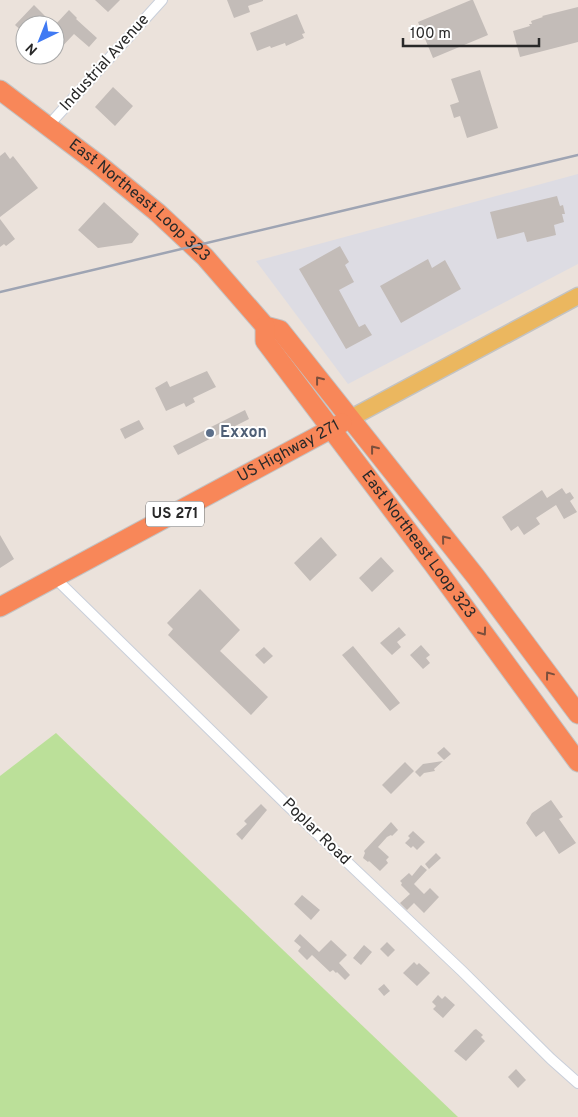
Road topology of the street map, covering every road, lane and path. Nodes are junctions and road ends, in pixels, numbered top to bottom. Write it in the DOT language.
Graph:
graph roads {
  1 [pos="162,0"];
  2 [pos="0,90"];
  3 [pos="48,126"];
  4 [pos="578,296"];
  5 [pos="264,326"];
  6 [pos="349,419"];
  7 [pos="332,429"];
  8 [pos="476,577"];
  9 [pos="56,579"];
  10 [pos="454,593"];
  11 [pos="0,607"];
  12 [pos="574,708"];
  13 [pos="546,718"];
  14 [pos="578,762"];
  15 [pos="578,1083"];
  1 -- 3 [label="street, Industrial Avenue"];
  2 -- 3 [label="highway, East Northeast Loop 323"];
  3 -- 5 [label="highway, East Northeast Loop 323"];
  4 -- 6 [label="main road, US Highway 271 / US 271"];
  6 -- 5 [label="highway, East Northeast Loop 323, one-way"];
  5 -- 7 [label="highway, East Northeast Loop 323"];
  6 -- 7 [label="highway, US Highway 271 / US 271"];
  8 -- 6 [label="highway, East Northeast Loop 323, one-way"];
  7 -- 9 [label="highway, US Highway 271 / US 271"];
  7 -- 10 [label="highway, East Northeast Loop 323"];
  8 -- 10 [label="highway"];
  12 -- 8 [label="highway, East Northeast Loop 323, one-way"];
  9 -- 11 [label="highway, US Highway 271 / US 271"];
  9 -- 15 [label="street, Poplar Road"];
  10 -- 13 [label="highway, East Northeast Loop 323, one-way"];
  12 -- 13 [label="highway"];
  13 -- 14 [label="highway, East Northeast Loop 323"];
}
